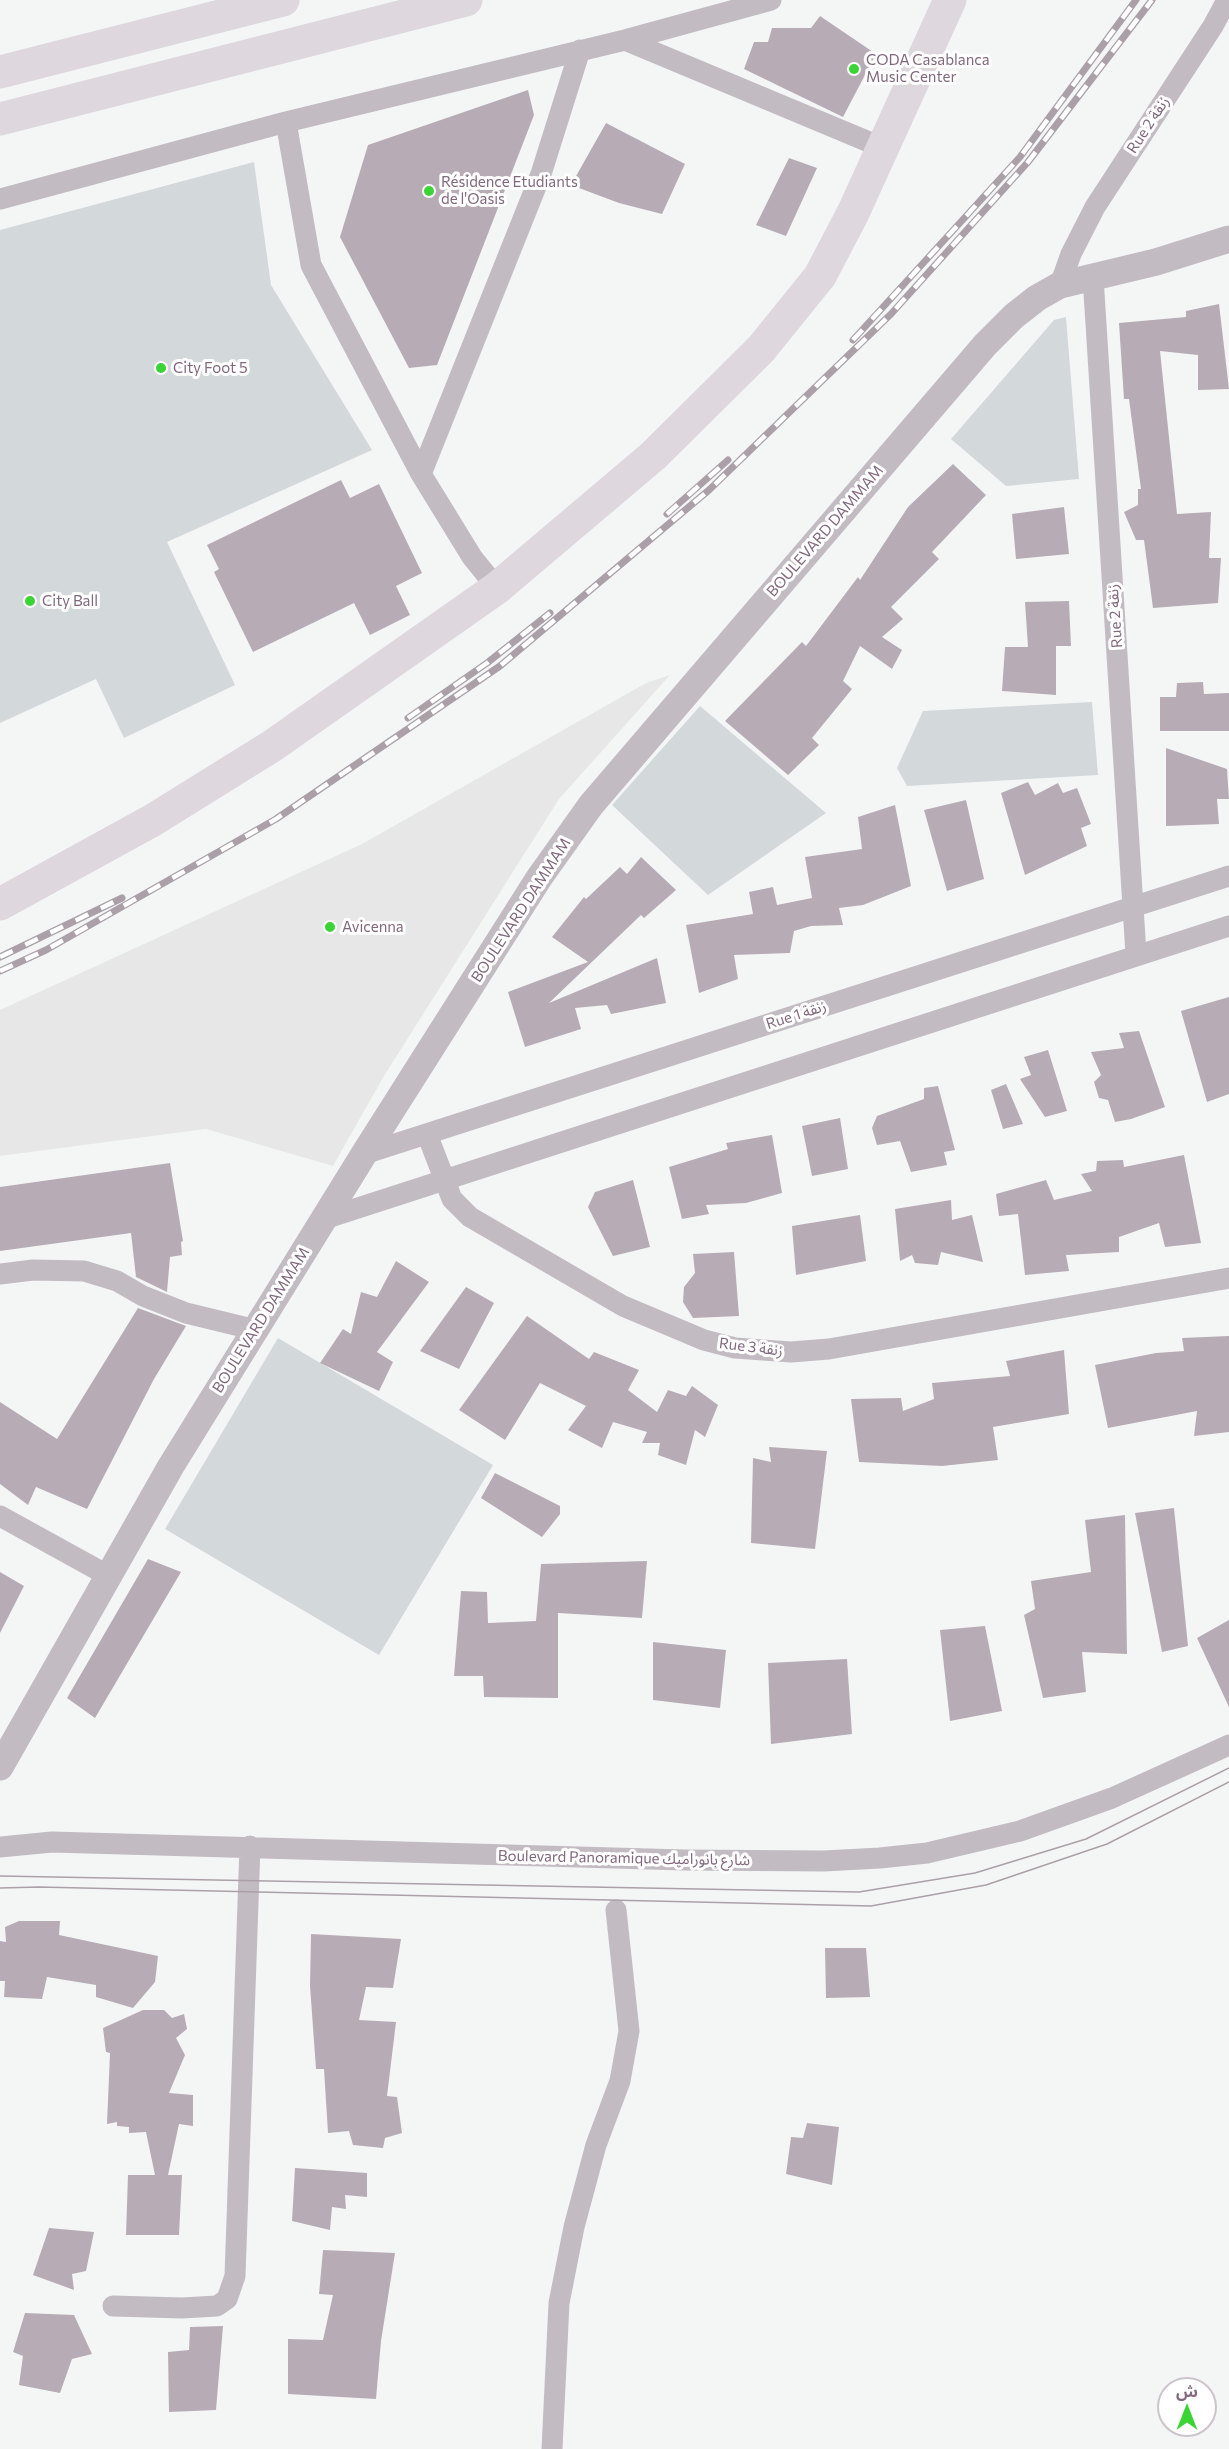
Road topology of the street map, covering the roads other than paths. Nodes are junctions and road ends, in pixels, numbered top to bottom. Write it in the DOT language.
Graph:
graph roads {
  1 [pos="283,0"];
  2 [pos="466,0"];
  3 [pos="771,0"];
  4 [pos="950,0"];
  5 [pos="1227,0"];
  6 [pos="625,40"];
  7 [pos="580,50"];
  8 [pos="0,72"];
  9 [pos="0,119"];
  10 [pos="286,122"];
  11 [pos="881,147"];
  12 [pos="0,199"];
  13 [pos="1229,239"];
  14 [pos="1093,277"];
  15 [pos="1060,285"];
  16 [pos="421,474"];
  17 [pos="497,588"];
  18 [pos="1229,876"];
  19 [pos="0,904"];
  20 [pos="1133,907"];
  21 [pos="1229,926"];
  22 [pos="1136,954"];
  23 [pos="427,1134"];
  24 [pos="364,1154"];
  25 [pos="443,1180"];
  26 [pos="324,1219"];
  27 [pos="0,1274"];
  28 [pos="1229,1278"];
  29 [pos="256,1330"];
  30 [pos="0,1516"];
  31 [pos="107,1575"];
  32 [pos="1229,1745"];
  33 [pos="0,1767"];
  34 [pos="250,1846"];
  35 [pos="0,1847"];
  36 [pos="616,1910"];
  37 [pos="113,2306"];
  38 [pos="552,2449"];
  1 -- 8 [label="main road"];
  2 -- 9 [label="main road"];
  3 -- 6 [label="street"];
  4 -- 11 [label="main road"];
  5 -- 15 [label="street, Rue 2 زنقة"];
  6 -- 7 [label="street"];
  6 -- 11 [label="street"];
  7 -- 10 [label="street"];
  7 -- 16 [label="street"];
  10 -- 12 [label="street"];
  10 -- 16 [label="street"];
  11 -- 17 [label="main road"];
  13 -- 14 [label="street, BOULEVARD DAMMAM"];
  14 -- 15 [label="street, BOULEVARD DAMMAM"];
  14 -- 20 [label="street, Rue 2 زنقة"];
  15 -- 24 [label="street, BOULEVARD DAMMAM"];
  16 -- 17 [label="street"];
  17 -- 19 [label="main road"];
  18 -- 20 [label="street, Rue 1 زنقة"];
  20 -- 22 [label="street, Rue 2 زنقة"];
  20 -- 23 [label="street, Rue 1 زنقة"];
  21 -- 22 [label="street"];
  22 -- 25 [label="street"];
  23 -- 24 [label="street, Rue 1 زنقة"];
  23 -- 25 [label="street, Rue 3 زنقة"];
  24 -- 26 [label="street, BOULEVARD DAMMAM"];
  25 -- 26 [label="street"];
  25 -- 28 [label="street, Rue 3 زنقة"];
  26 -- 29 [label="street, BOULEVARD DAMMAM"];
  27 -- 29 [label="street"];
  29 -- 31 [label="street, BOULEVARD DAMMAM"];
  30 -- 31 [label="street"];
  31 -- 33 [label="street, BOULEVARD DAMMAM"];
  32 -- 34 [label="street, Boulevard Panoramique شارع بانوراميك"];
  34 -- 35 [label="street, Boulevard Panoramique شارع بانوراميك"];
  34 -- 37 [label="street"];
  36 -- 38 [label="street"];
}
